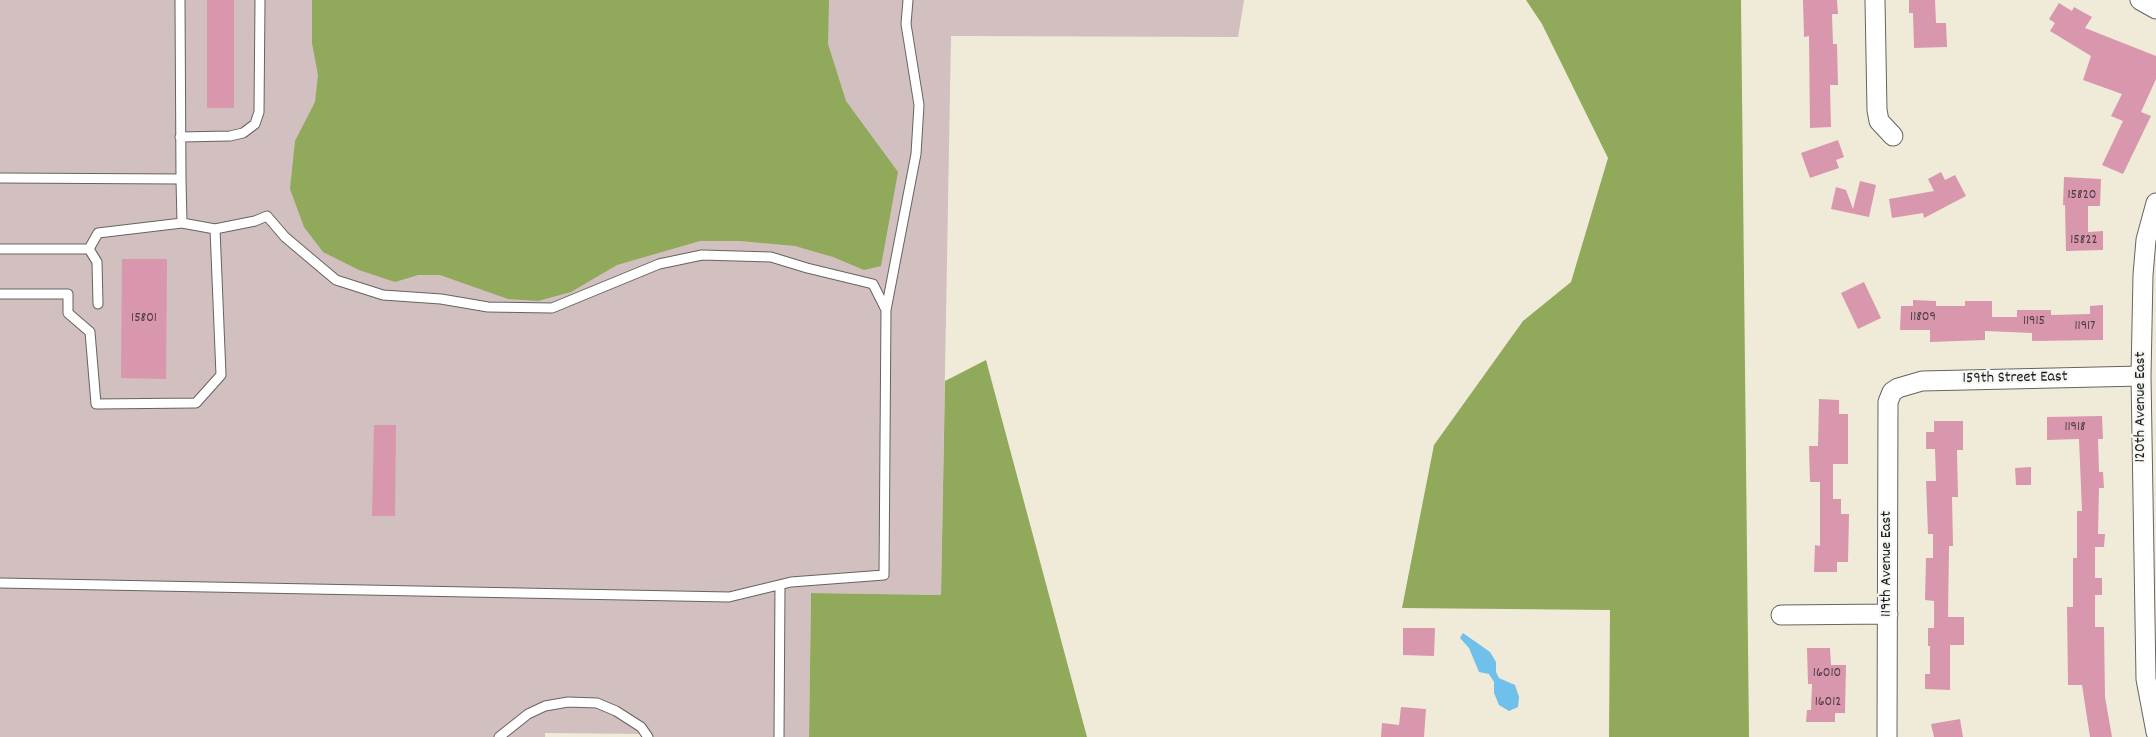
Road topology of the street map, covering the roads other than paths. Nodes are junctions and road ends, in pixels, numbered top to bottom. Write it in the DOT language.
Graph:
graph roads {
  1 [pos="180,0"];
  2 [pos="260,0"];
  3 [pos="908,0"];
  4 [pos="1875,0"];
  5 [pos="2140,0"];
  6 [pos="2156,9"];
  7 [pos="1893,136"];
  8 [pos="180,137"];
  9 [pos="0,178"];
  10 [pos="181,180"];
  11 [pos="2156,203"];
  12 [pos="182,223"];
  13 [pos="215,228"];
  14 [pos="0,249"];
  15 [pos="88,249"];
  16 [pos="0,294"];
  17 [pos="98,304"];
  18 [pos="886,310"];
  19 [pos="2141,376"];
  20 [pos="1892,392"];
  21 [pos="0,582"];
  22 [pos="780,585"];
  23 [pos="2150,598"];
  24 [pos="1888,614"];
  25 [pos="1781,615"];
  26 [pos="2156,732"];
  27 [pos="498,737"];
  28 [pos="648,737"];
  29 [pos="779,737"];
  30 [pos="1887,737"];
  1 -- 8 [label="lane"];
  2 -- 8 [label="lane"];
  3 -- 18 [label="lane"];
  4 -- 7 [label="street"];
  5 -- 6 [label="street"];
  8 -- 10 [label="lane"];
  9 -- 10 [label="lane"];
  10 -- 12 [label="lane"];
  11 -- 19 [label="street, 120th Avenue East"];
  12 -- 13 [label="lane"];
  12 -- 15 [label="lane"];
  13 -- 16 [label="lane"];
  13 -- 18 [label="lane"];
  14 -- 15 [label="lane"];
  15 -- 17 [label="lane"];
  18 -- 22 [label="lane"];
  19 -- 20 [label="street, 159th Street East"];
  19 -- 23 [label="street, 120th Avenue East"];
  20 -- 24 [label="street, 119th Avenue East"];
  21 -- 22 [label="lane"];
  22 -- 29 [label="lane"];
  23 -- 26 [label="street, 120th Avenue East"];
  24 -- 25 [label="street"];
  24 -- 30 [label="street, 119th Avenue East"];
  27 -- 28 [label="lane"];
}
